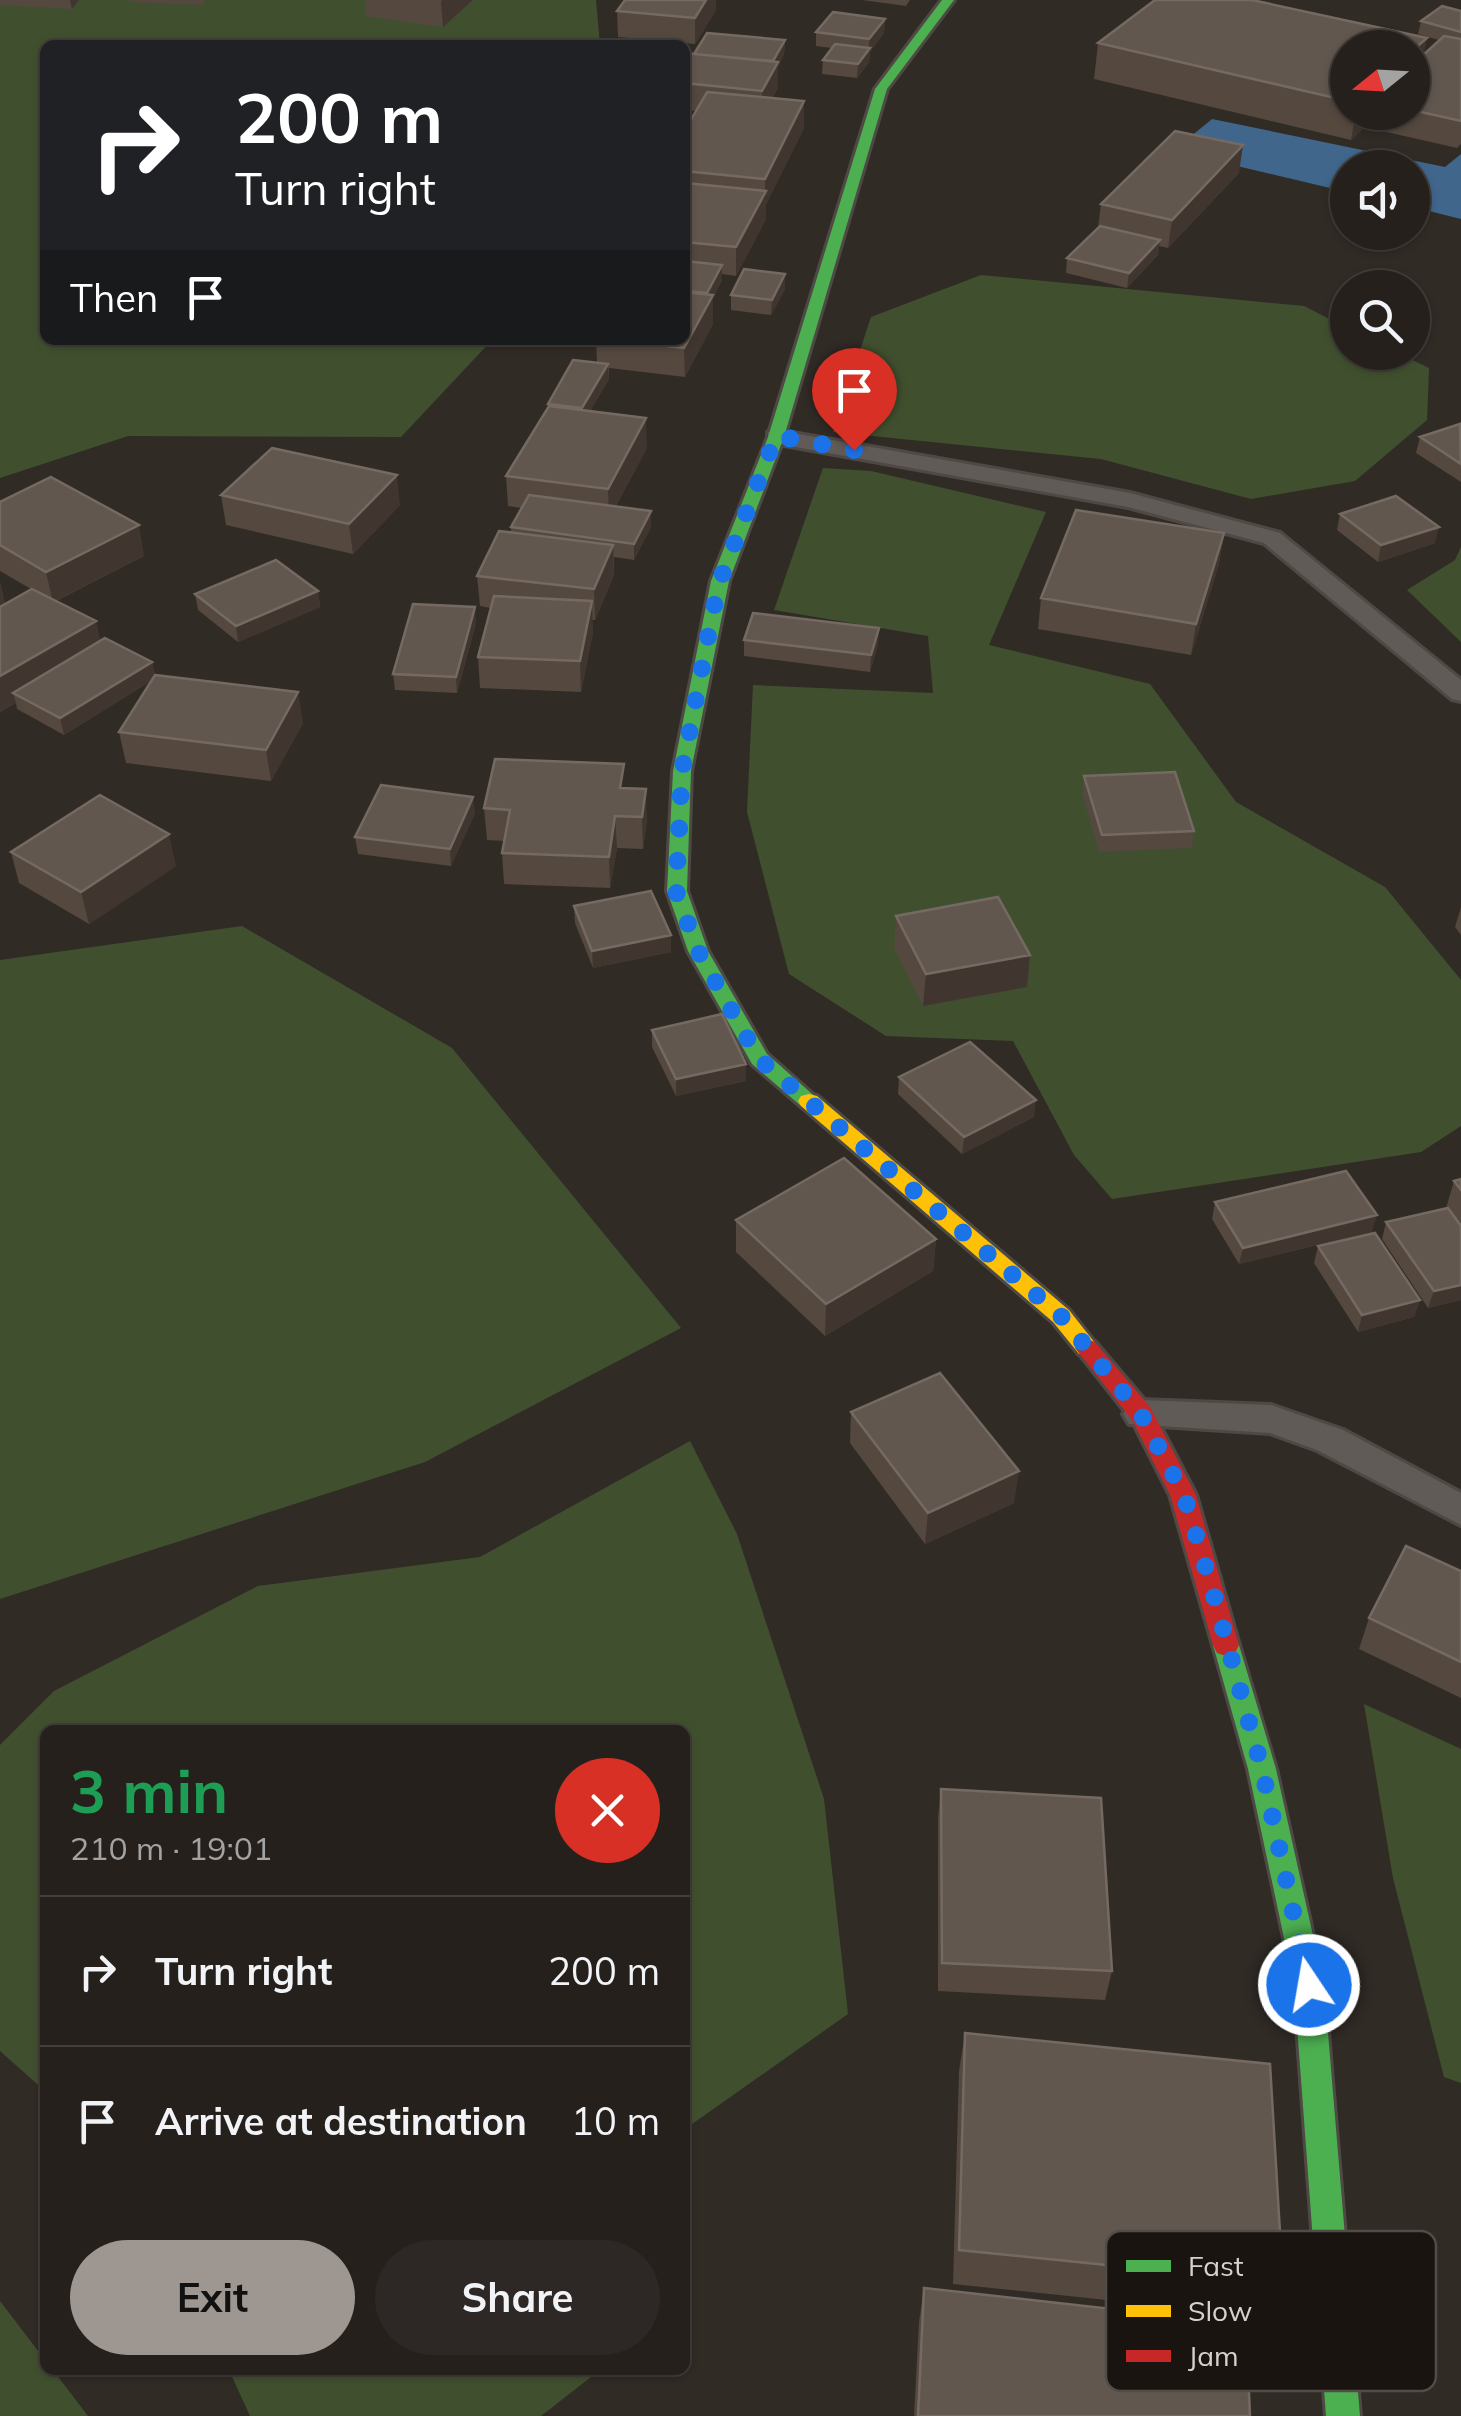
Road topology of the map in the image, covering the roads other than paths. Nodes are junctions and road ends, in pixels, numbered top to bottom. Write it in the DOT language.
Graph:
graph roads {
  1 [pos="948,0"];
  2 [pos="776,436"];
  3 [pos="1461,693"];
  4 [pos="1141,1414"];
  5 [pos="1461,1510"];
  6 [pos="1328,2231"];
  7 [pos="1341,2391"];
  8 [pos="1343,2416"];
  1 -- 2 [label="main road"];
  2 -- 3 [label="lane"];
  2 -- 4 [label="main road"];
  4 -- 5 [label="lane"];
  4 -- 6 [label="main road"];
  7 -- 8 [label="main road"];
}
